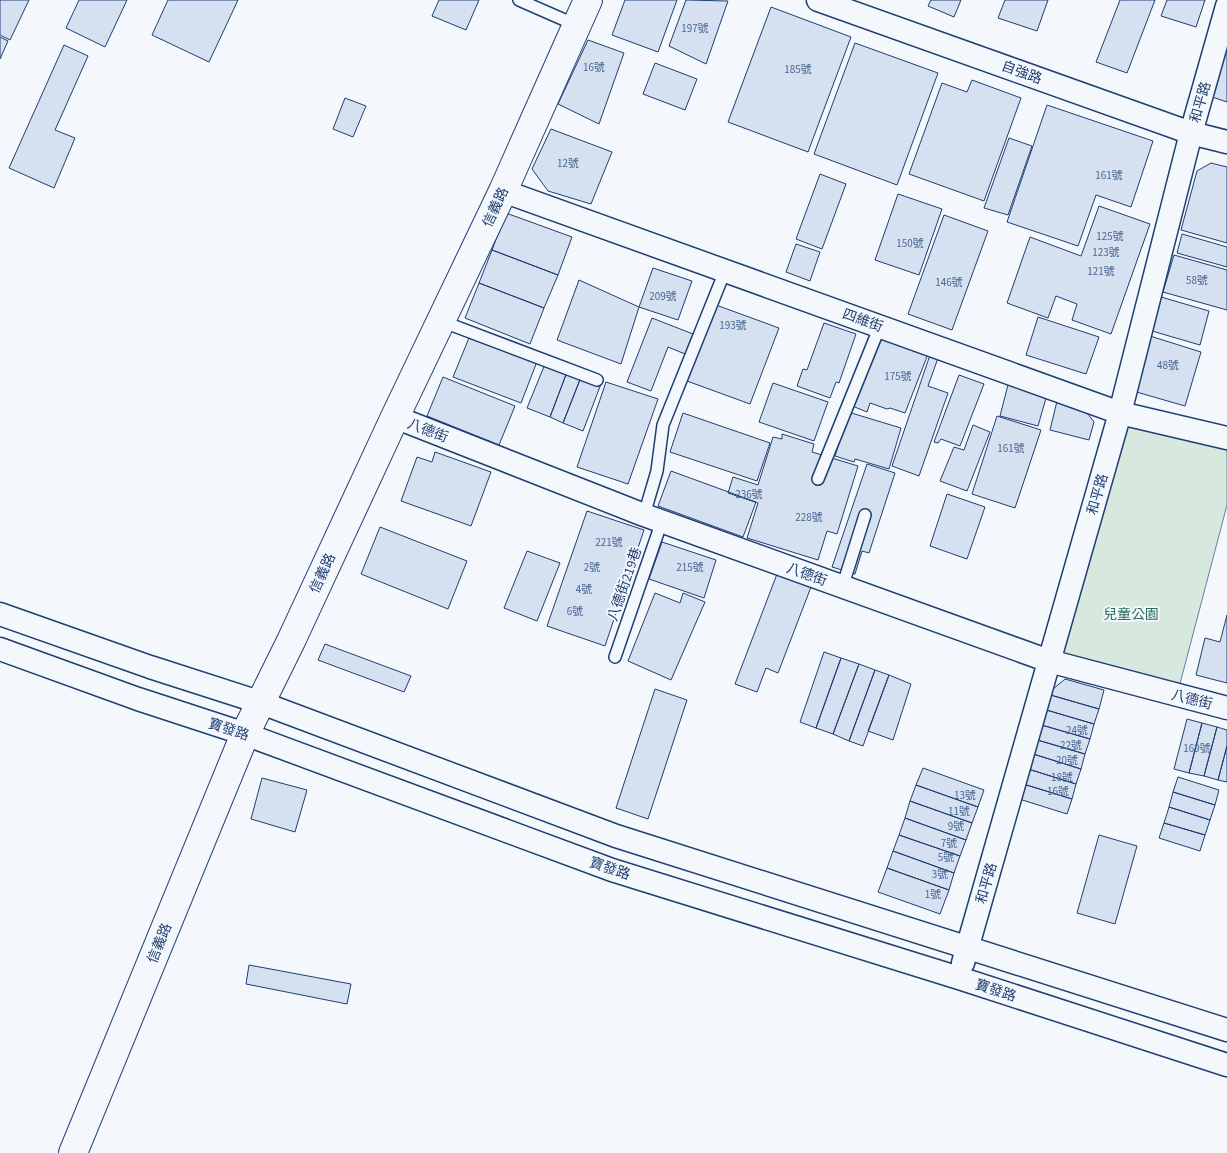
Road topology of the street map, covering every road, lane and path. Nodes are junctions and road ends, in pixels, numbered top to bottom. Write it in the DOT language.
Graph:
graph roads {
  1 [pos="519,0"];
  2 [pos="588,0"];
  3 [pos="818,0"];
  4 [pos="1227,6"];
  5 [pos="576,25"];
  6 [pos="1191,132"];
  7 [pos="1227,142"];
  8 [pos="503,191"];
  9 [pos="725,271"];
  10 [pos="441,321"];
  11 [pos="880,326"];
  12 [pos="597,380"];
  13 [pos="1120,412"];
  14 [pos="395,417"];
  15 [pos="1227,438"];
  16 [pos="818,479"];
  17 [pos="865,514"];
  18 [pos="652,518"];
  19 [pos="842,588"];
  20 [pos="0,614"];
  21 [pos="0,649"];
  22 [pos="615,657"];
  23 [pos="1049,661"];
  24 [pos="259,702"];
  25 [pos="1227,708"];
  26 [pos="245,734"];
  27 [pos="968,948"];
  28 [pos="959,978"];
  29 [pos="1227,1030"];
  30 [pos="1227,1065"];
  31 [pos="73,1153"];
  1 -- 5 [label="lane"];
  2 -- 5 [label="street, 信義路"];
  3 -- 6 [label="street, 自強路"];
  4 -- 6 [label="street, 和平路"];
  5 -- 8 [label="street, 信義路"];
  6 -- 7 [label="street, 自強路"];
  6 -- 13 [label="street, 和平路"];
  8 -- 9 [label="street, 四維街"];
  8 -- 10 [label="street, 信義路"];
  9 -- 11 [label="street, 四維街"];
  9 -- 18 [label="lane, 八德街219巷"];
  10 -- 12 [label="lane"];
  10 -- 14 [label="street, 信義路"];
  11 -- 13 [label="street, 四維街"];
  11 -- 16 [label="lane"];
  13 -- 15 [label="street, 四維街"];
  13 -- 23 [label="street, 和平路"];
  14 -- 18 [label="street, 八德街"];
  14 -- 24 [label="street, 信義路"];
  17 -- 19 [label="lane"];
  18 -- 19 [label="street, 八德街"];
  18 -- 22 [label="lane, 八德街219巷"];
  19 -- 23 [label="street, 八德街"];
  20 -- 24 [label="street"];
  21 -- 26 [label="street, 寶發路"];
  23 -- 25 [label="street, 八德街"];
  23 -- 27 [label="street, 和平路"];
  24 -- 26 [label="street, 信義路"];
  24 -- 27 [label="street"];
  26 -- 28 [label="street, 寶發路"];
  26 -- 31 [label="street, 信義路"];
  27 -- 28 [label="street, 和平路"];
  27 -- 29 [label="street"];
  28 -- 30 [label="street, 寶發路"];
}
